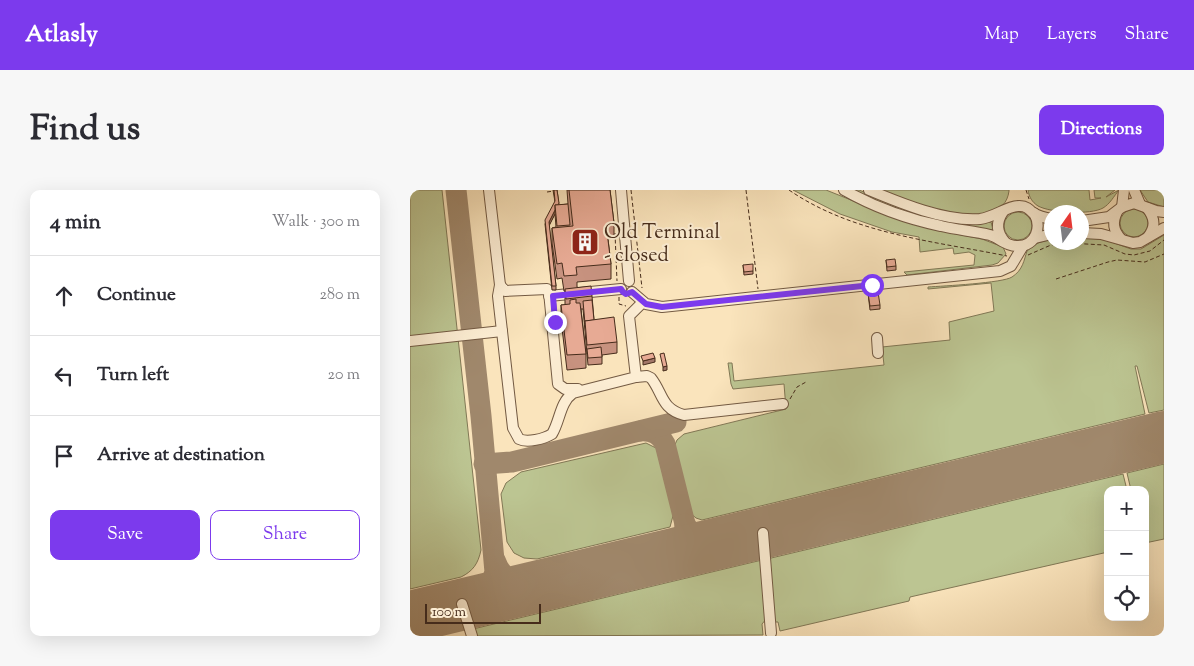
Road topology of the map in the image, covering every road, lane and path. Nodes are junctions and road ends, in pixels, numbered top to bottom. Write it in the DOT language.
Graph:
graph roads {
  1 [pos="489,190"];
  2 [pos="620,190"];
  3 [pos="631,190"];
  4 [pos="746,190"];
  5 [pos="789,190"];
  6 [pos="833,190"];
  7 [pos="844,190"];
  8 [pos="869,190"];
  9 [pos="1026,190"];
  10 [pos="1124,190"];
  11 [pos="1134,190"];
  12 [pos="555,191"];
  13 [pos="547,192"];
  14 [pos="864,201"];
  15 [pos="1144,206"];
  16 [pos="1033,208"];
  17 [pos="1120,209"];
  18 [pos="1003,212"];
  19 [pos="1164,212"];
  20 [pos="1044,214"];
  21 [pos="1089,220"];
  22 [pos="615,228"];
  23 [pos="1164,228"];
  24 [pos="1089,233"];
  25 [pos="1044,236"];
  26 [pos="1035,238"];
  27 [pos="1121,239"];
  28 [pos="1146,239"];
  29 [pos="1044,246"];
  30 [pos="1014,252"];
  31 [pos="1164,254"];
  32 [pos="1003,260"];
  33 [pos="1056,279"];
  34 [pos="500,285"];
  35 [pos="623,286"];
  36 [pos="638,291"];
  37 [pos="762,292"];
  38 [pos="549,296"];
  39 [pos="639,306"];
  40 [pos="502,331"];
  41 [pos="877,338"];
  42 [pos="410,341"];
  43 [pos="878,353"];
  44 [pos="636,377"];
  45 [pos="806,382"];
  46 [pos="592,387"];
  47 [pos="784,404"];
  48 [pos="763,533"];
  49 [pos="462,604"];
  50 [pos="772,633"];
  51 [pos="472,636"];
  1 -- 34 [label="street"];
  2 -- 35 [label="street"];
  3 -- 36 [label="path"];
  4 -- 37 [label="path"];
  5 -- 30 [label="path"];
  6 -- 14 [label="street"];
  7 -- 14 [label="street"];
  8 -- 18 [label="street"];
  9 -- 16 [label="path"];
  10 -- 17 [label="street"];
  11 -- 15 [label="street"];
  12 -- 13 [label="path"];
  14 -- 30 [label="street"];
  15 -- 17 [label="street"];
  15 -- 19 [label="street"];
  15 -- 28 [label="street"];
  16 -- 18 [label="street"];
  16 -- 20 [label="street"];
  16 -- 26 [label="street"];
  17 -- 21 [label="street"];
  17 -- 27 [label="street"];
  18 -- 30 [label="street"];
  22 -- 35 [label="path"];
  23 -- 28 [label="street"];
  24 -- 27 [label="street"];
  25 -- 26 [label="street"];
  26 -- 30 [label="street"];
  27 -- 28 [label="street"];
  29 -- 30 [label="path"];
  30 -- 32 [label="path"];
  30 -- 39 [label="street"];
  31 -- 33 [label="path"];
  34 -- 38 [label="street"];
  34 -- 40 [label="street"];
  35 -- 36 [label="street"];
  35 -- 38 [label="street"];
  35 -- 39 [label="path"];
  36 -- 39 [label="street"];
  38 -- 46 [label="street"];
  39 -- 44 [label="street"];
  40 -- 42 [label="street"];
  40 -- 46 [label="street"];
  41 -- 43 [label="street"];
  44 -- 46 [label="street"];
  44 -- 47 [label="street"];
  45 -- 47 [label="path"];
  48 -- 50 [label="street"];
  49 -- 51 [label="street"];
}
